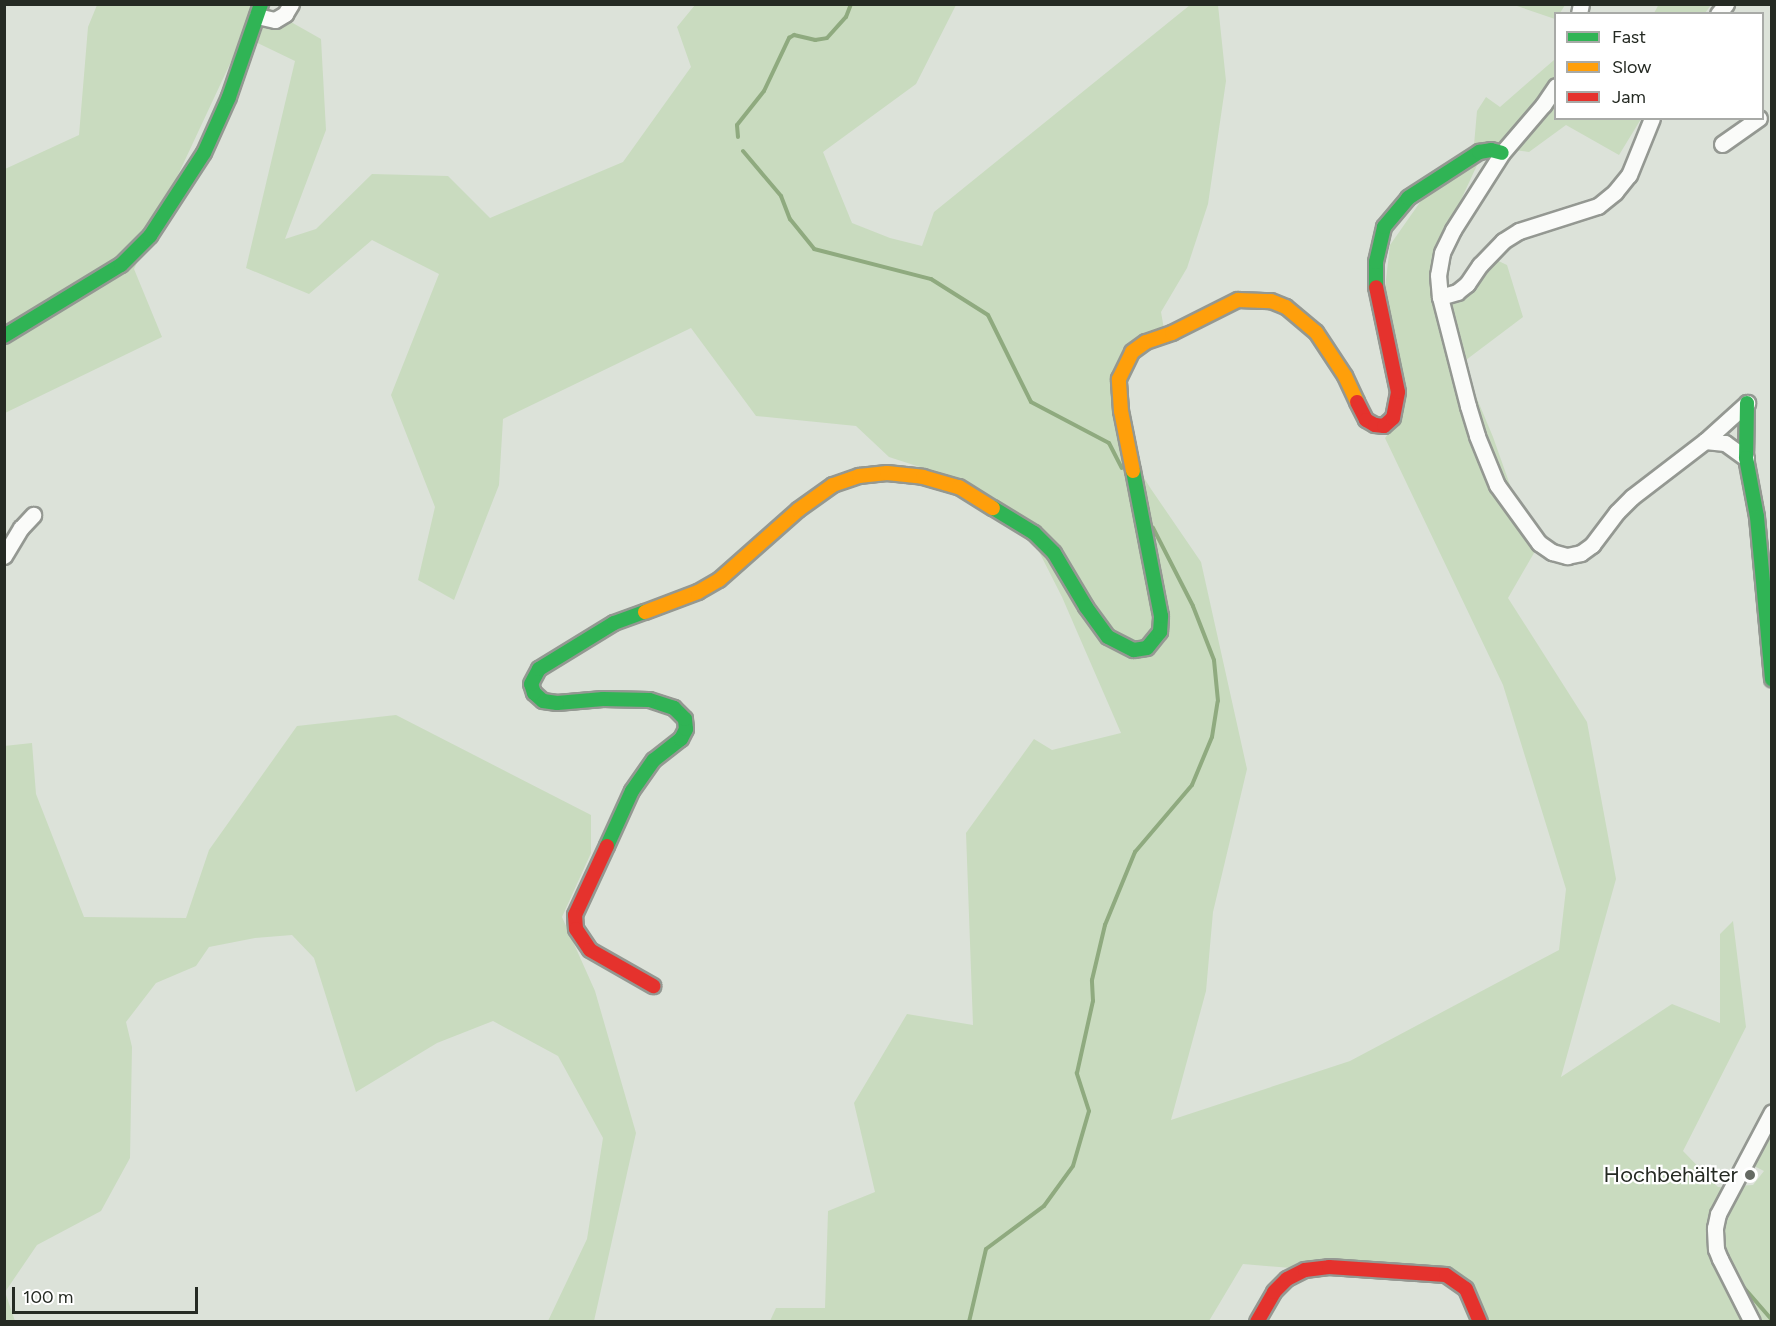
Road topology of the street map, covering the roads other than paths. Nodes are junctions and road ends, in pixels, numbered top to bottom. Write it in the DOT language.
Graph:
graph roads {
  1 [pos="291,4"];
  2 [pos="259,10"];
  3 [pos="1554,88"];
  4 [pos="1651,120"];
  5 [pos="1757,120"];
  6 [pos="1722,144"];
  7 [pos="1502,153"];
  8 [pos="1440,297"];
  9 [pos="4,336"];
  10 [pos="1747,403"];
  11 [pos="1705,441"];
  12 [pos="1746,458"];
  13 [pos="33,515"];
  14 [pos="4,556"];
  15 [pos="1772,679"];
  16 [pos="653,986"];
  17 [pos="1772,1112"];
  18 [pos="1257,1322"];
  19 [pos="1480,1322"];
  20 [pos="1752,1322"];
  1 -- 2 [label="street"];
  2 -- 9 [label="street"];
  3 -- 7 [label="street"];
  4 -- 8 [label="street"];
  5 -- 6 [label="street"];
  7 -- 8 [label="street"];
  7 -- 16 [label="street"];
  8 -- 11 [label="street"];
  10 -- 11 [label="street"];
  10 -- 12 [label="street"];
  11 -- 12 [label="street"];
  12 -- 15 [label="street"];
  13 -- 14 [label="street"];
  17 -- 20 [label="street"];
  18 -- 19 [label="street"];
}
